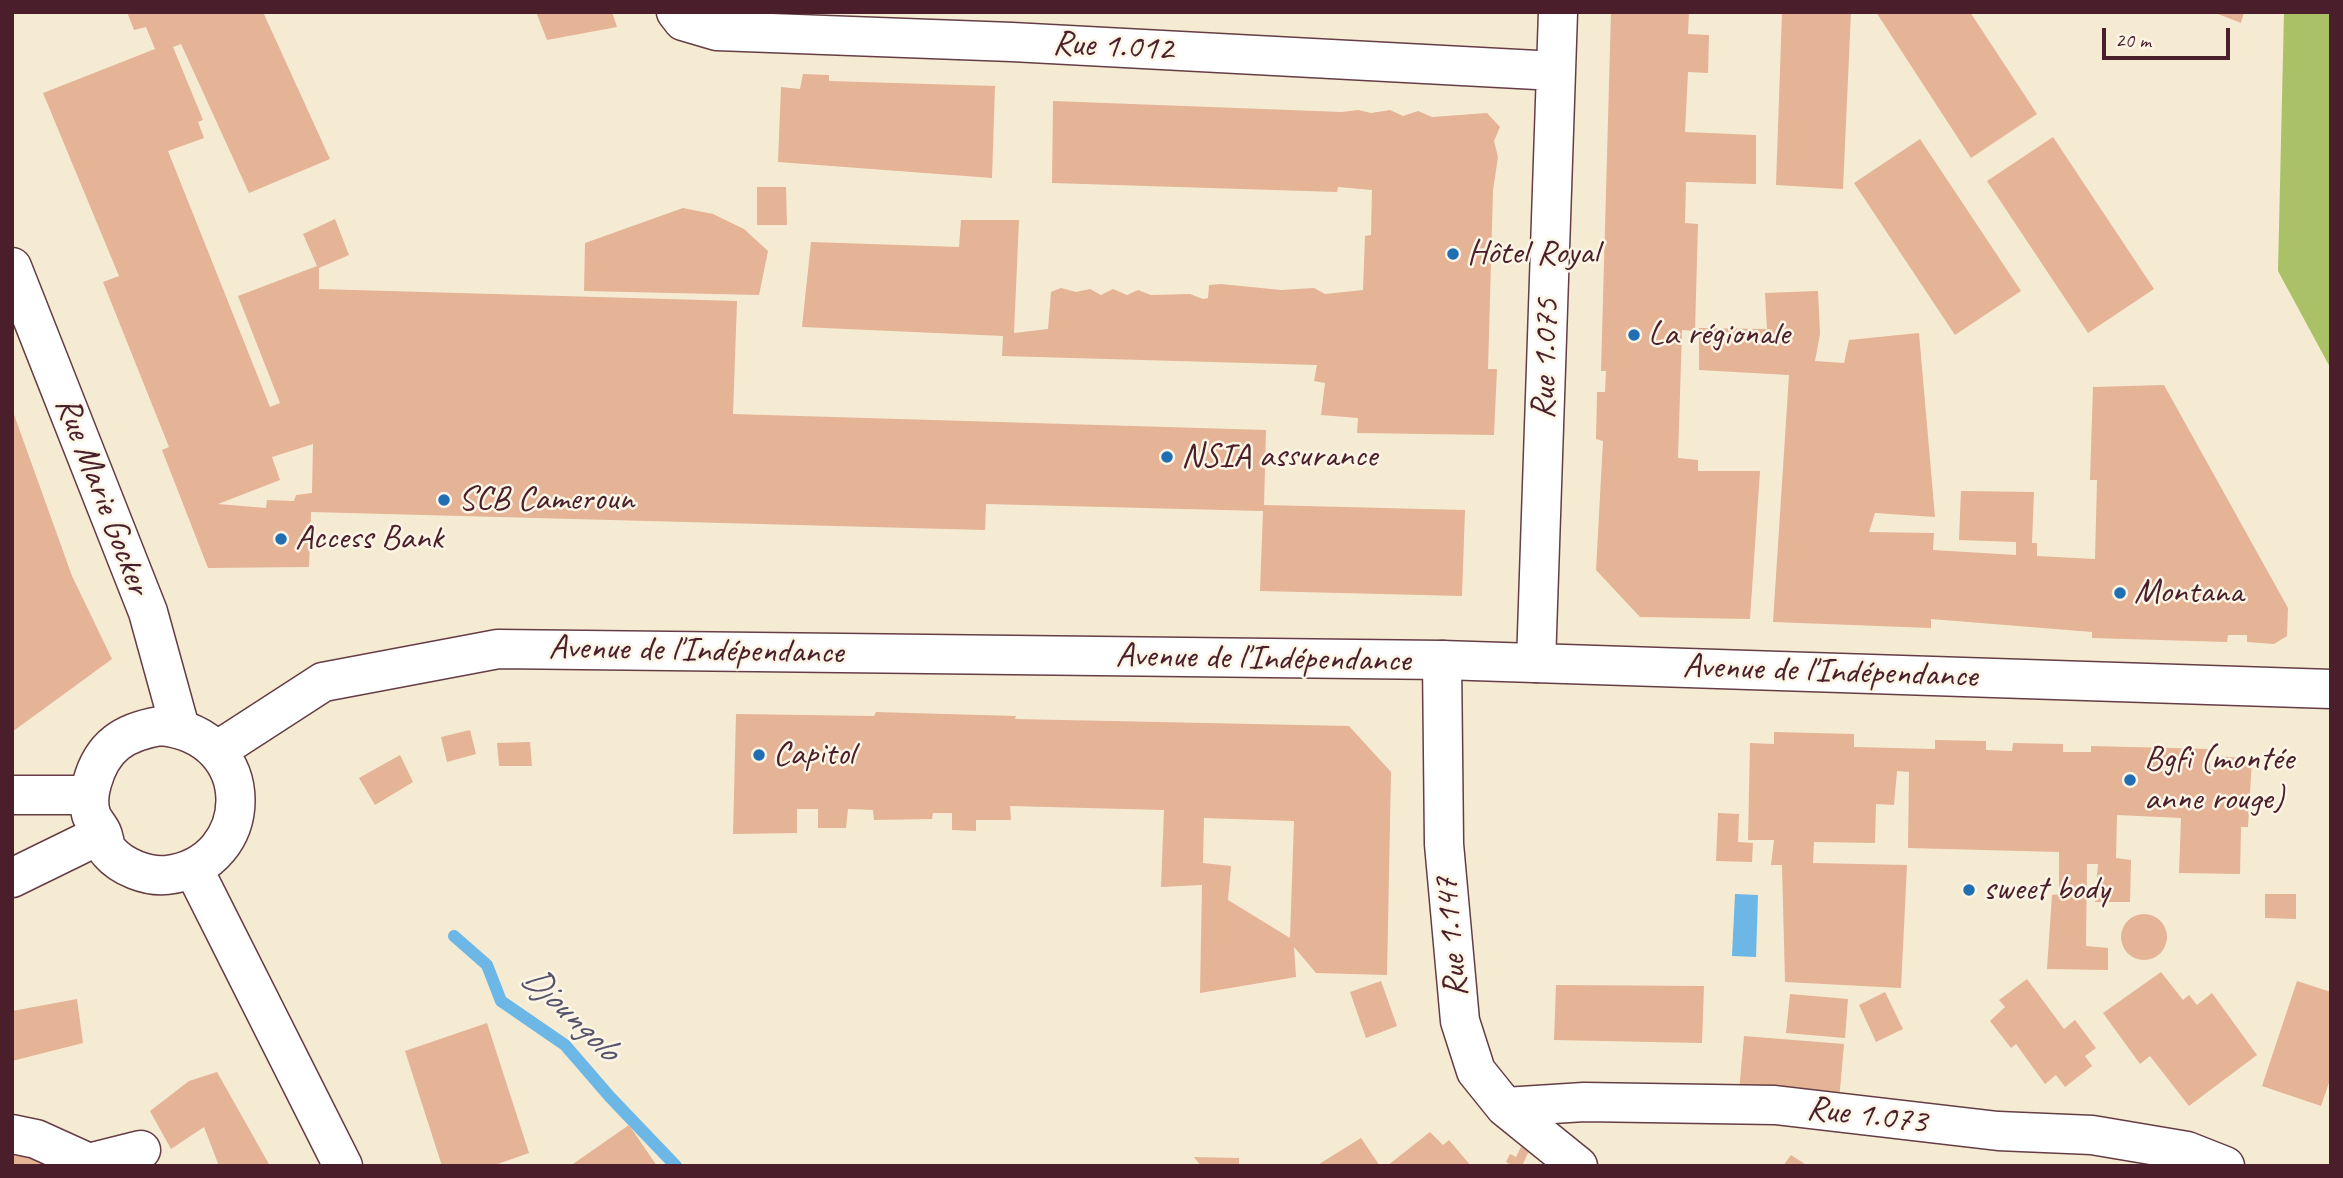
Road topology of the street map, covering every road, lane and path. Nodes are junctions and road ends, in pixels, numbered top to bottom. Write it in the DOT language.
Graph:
graph roads {
  1 [pos="676,12"];
  2 [pos="1558,12"];
  3 [pos="1556,71"];
  4 [pos="12,267"];
  5 [pos="1442,660"];
  6 [pos="1536,663"];
  7 [pos="2331,689"];
  8 [pos="180,728"];
  9 [pos="218,750"];
  10 [pos="12,794"];
  11 [pos="88,795"];
  12 [pos="102,834"];
  13 [pos="192,868"];
  14 [pos="12,877"];
  15 [pos="1505,1107"];
  16 [pos="12,1134"];
  17 [pos="141,1150"];
  18 [pos="1568,1163"];
  19 [pos="89,1164"];
  20 [pos="342,1166"];
  21 [pos="2225,1166"];
  1 -- 3 [label="street, Rue 1.012"];
  2 -- 3 [label="street, Rue 1.075"];
  3 -- 6 [label="street, Rue 1.075"];
  4 -- 8 [label="street, Rue Marie Gocker"];
  5 -- 6 [label="street, Avenue de l'Indépendance"];
  5 -- 9 [label="street, Avenue de l'Indépendance"];
  5 -- 15 [label="street, Rue 1.147"];
  6 -- 7 [label="street, Avenue de l'Indépendance"];
  8 -- 9 [label="street"];
  8 -- 11 [label="street"];
  9 -- 13 [label="street"];
  10 -- 11 [label="street"];
  11 -- 12 [label="street"];
  12 -- 13 [label="street"];
  12 -- 14 [label="street"];
  13 -- 20 [label="street"];
  15 -- 18 [label="street, Rue 1.147"];
  15 -- 21 [label="street, Rue 1.073"];
  16 -- 19 [label="street"];
  17 -- 19 [label="street"];
}
